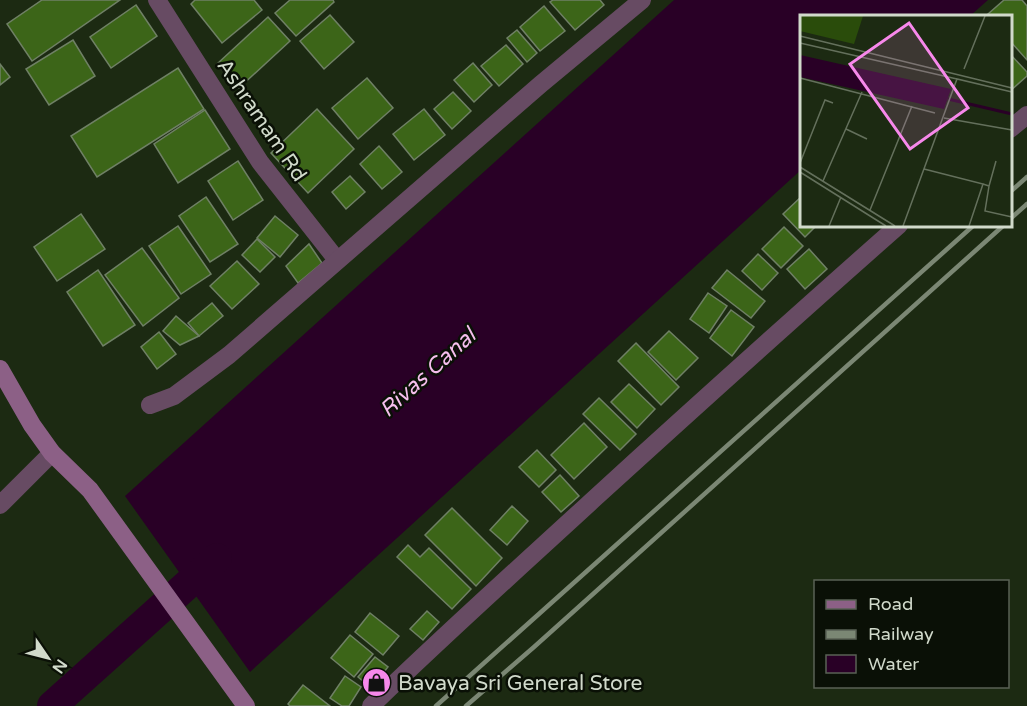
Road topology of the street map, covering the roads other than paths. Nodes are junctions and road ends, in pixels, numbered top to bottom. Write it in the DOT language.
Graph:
graph roads {
  1 [pos="157,0"];
  2 [pos="642,0"];
  3 [pos="1027,115"];
  4 [pos="1012,128"];
  5 [pos="898,226"];
  6 [pos="337,260"];
  7 [pos="0,369"];
  8 [pos="150,405"];
  9 [pos="52,453"];
  10 [pos="0,505"];
  11 [pos="246,706"];
  12 [pos="371,706"];
  1 -- 6 [label="street, Ashramam Rd"];
  2 -- 6 [label="street"];
  3 -- 4 [label="street"];
  5 -- 12 [label="street"];
  6 -- 8 [label="street"];
  7 -- 9 [label="street"];
  9 -- 10 [label="street"];
  9 -- 11 [label="street"];
}
